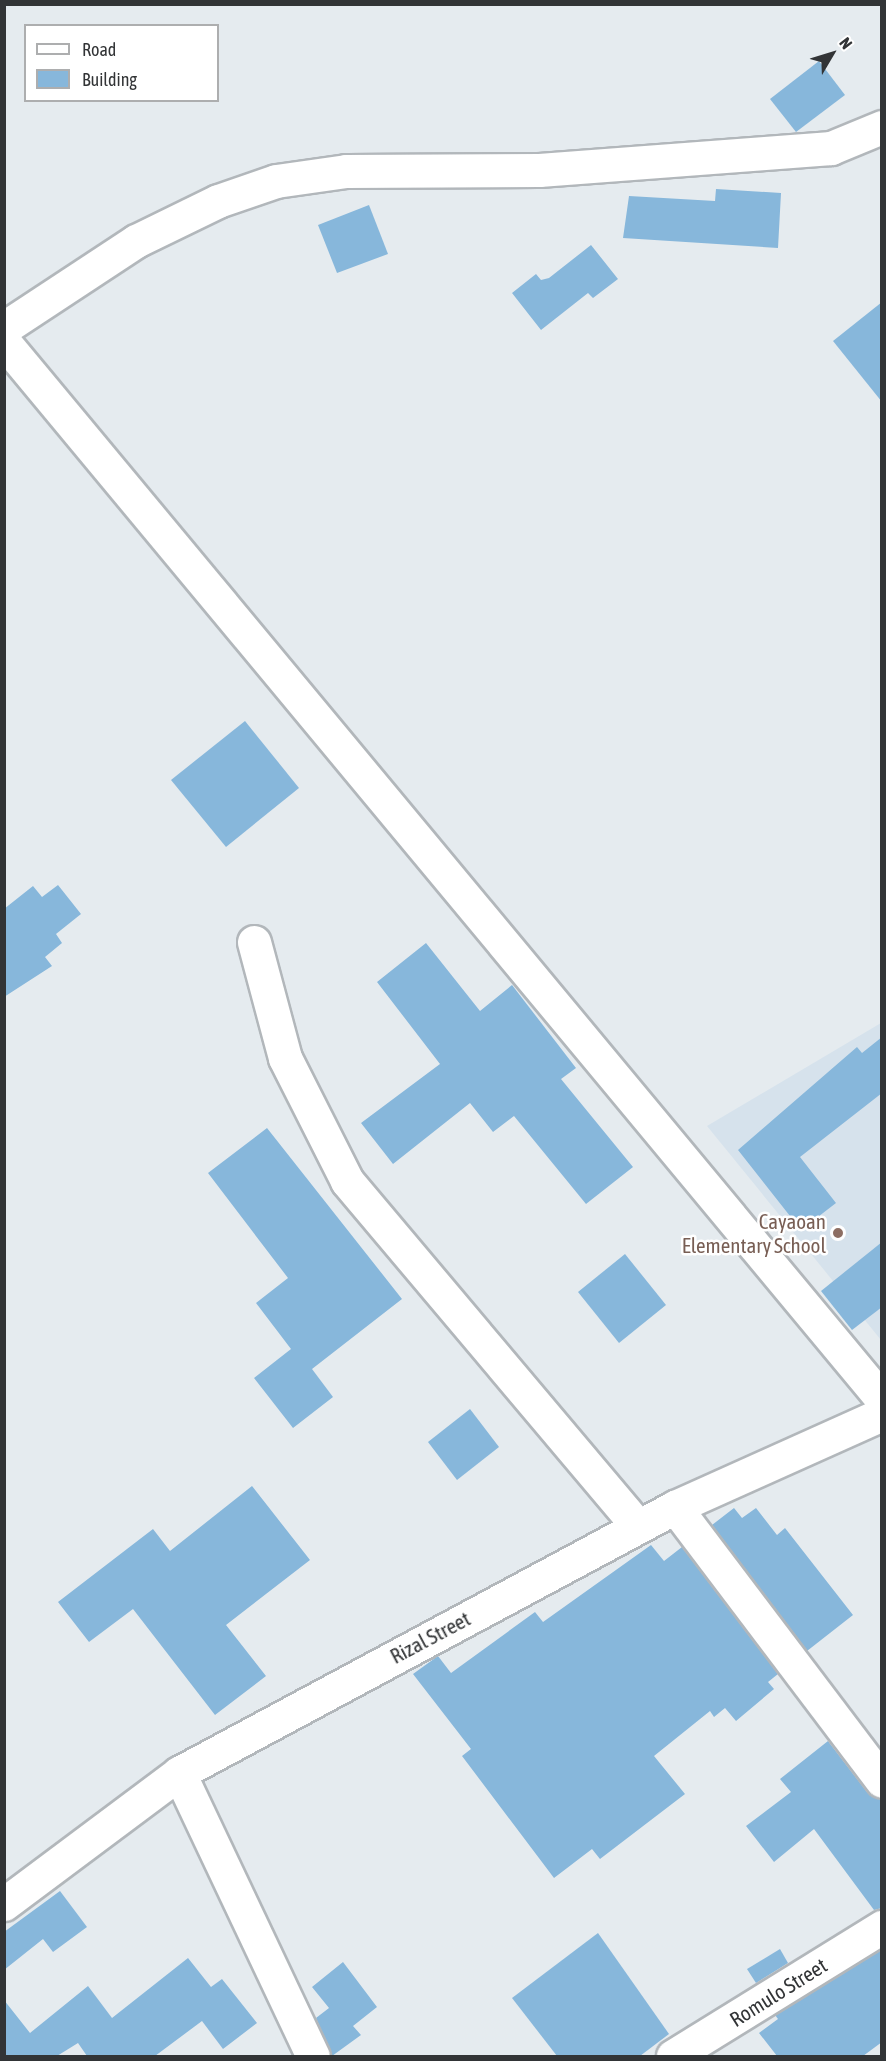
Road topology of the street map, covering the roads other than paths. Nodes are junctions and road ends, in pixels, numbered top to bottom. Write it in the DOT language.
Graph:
graph roads {
  1 [pos="882,127"];
  2 [pos="4,328"];
  3 [pos="4,342"];
  4 [pos="254,942"];
  5 [pos="882,1399"];
  6 [pos="882,1414"];
  7 [pos="675,1507"];
  8 [pos="638,1527"];
  9 [pos="179,1773"];
  10 [pos="882,1780"];
  11 [pos="4,1904"];
  12 [pos="882,1927"];
  13 [pos="313,2056"];
  14 [pos="673,2056"];
  1 -- 2 [label="street"];
  3 -- 5 [label="street"];
  4 -- 8 [label="street"];
  6 -- 7 [label="street, Rizal Street"];
  7 -- 8 [label="street, Rizal Street"];
  7 -- 10 [label="street"];
  8 -- 9 [label="street, Rizal Street"];
  9 -- 11 [label="street, Rizal Street"];
  9 -- 13 [label="street"];
  12 -- 14 [label="street, Romulo Street"];
}
